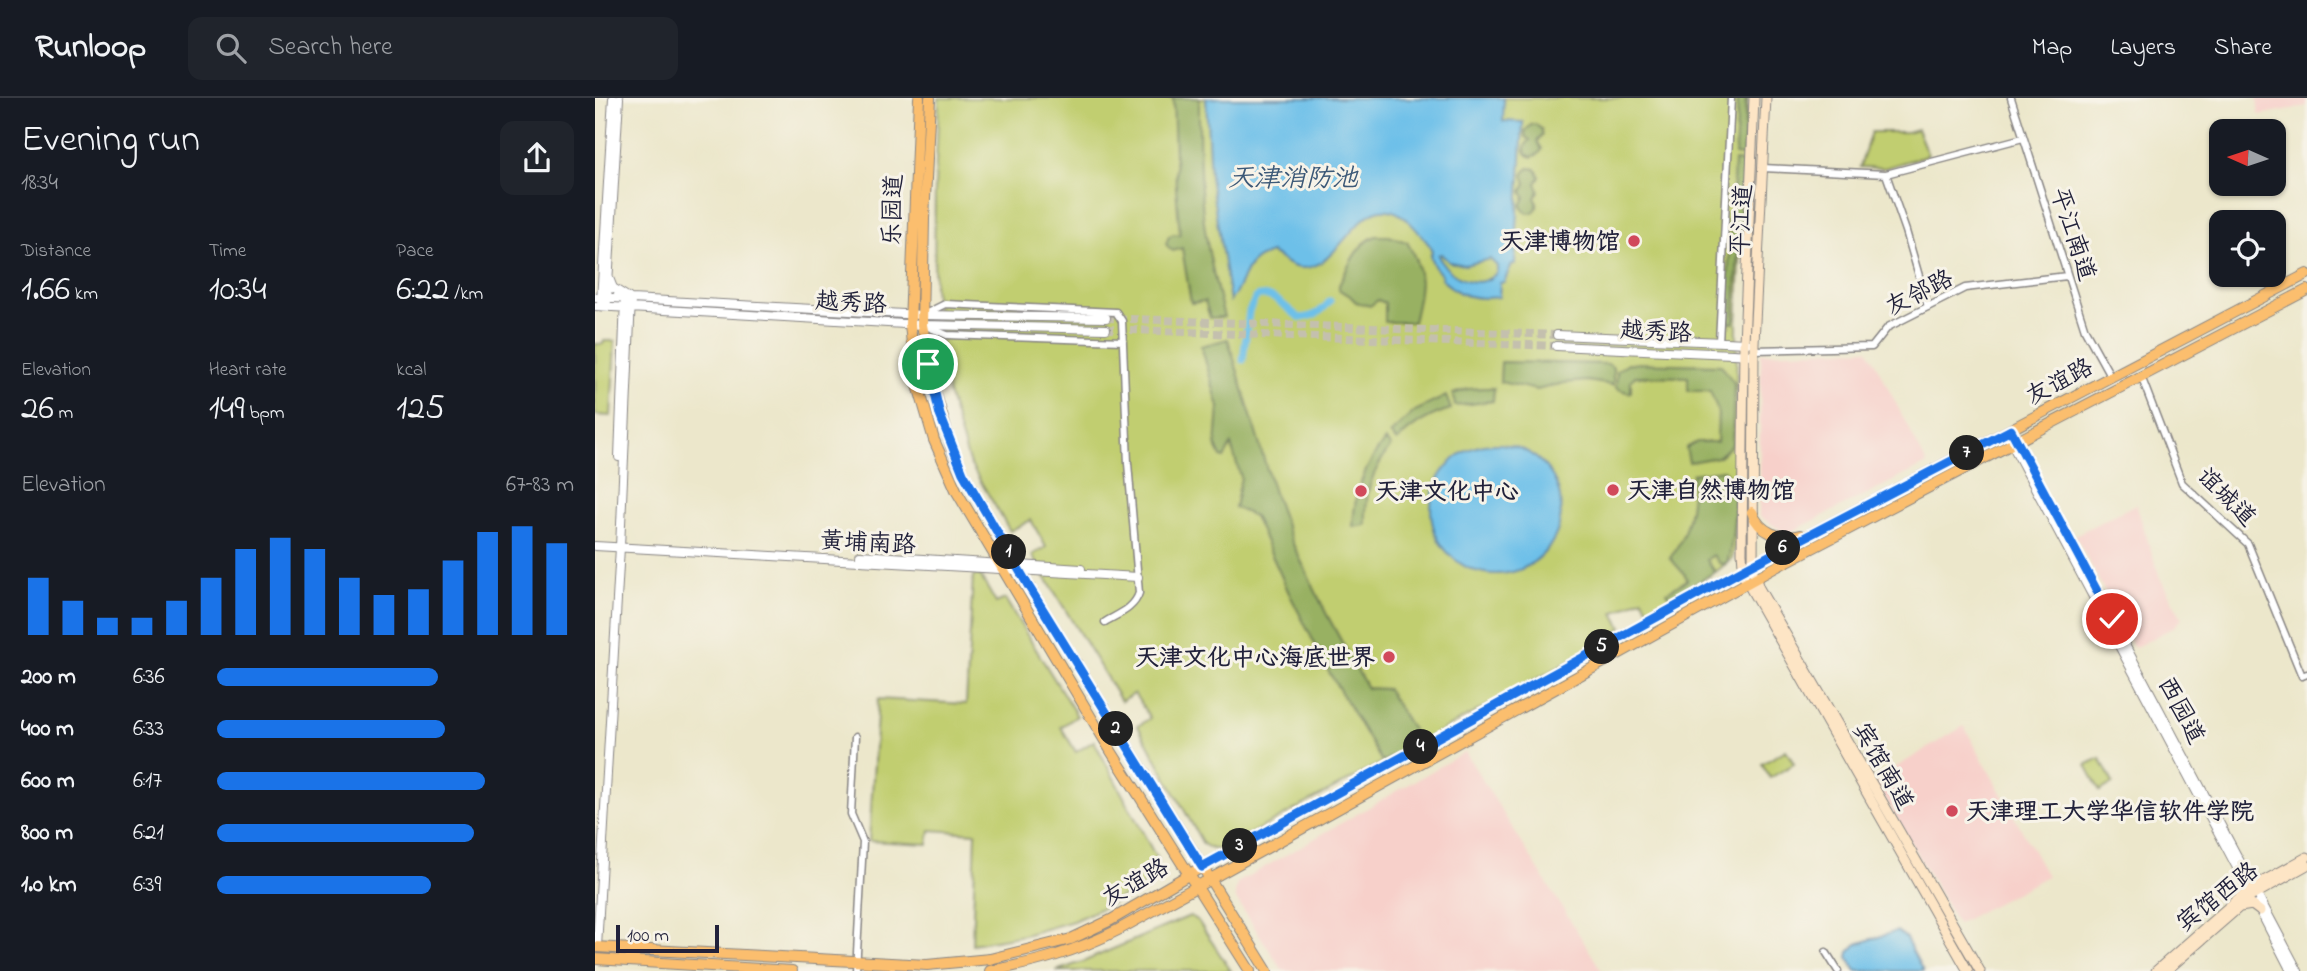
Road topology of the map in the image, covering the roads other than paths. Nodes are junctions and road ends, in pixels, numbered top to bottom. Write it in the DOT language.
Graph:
graph roads {
  1 [pos="613,98"];
  2 [pos="619,98"];
  3 [pos="919,98"];
  4 [pos="930,98"];
  5 [pos="1731,98"];
  6 [pos="1754,98"];
  7 [pos="1766,98"];
  8 [pos="2011,98"];
  9 [pos="2023,138"];
  10 [pos="1763,168"];
  11 [pos="1887,174"];
  12 [pos="606,272"];
  13 [pos="2307,274"];
  14 [pos="2067,276"];
  15 [pos="2307,290"];
  16 [pos="603,300"];
  17 [pos="627,304"];
  18 [pos="1928,307"];
  19 [pos="1106,318"];
  20 [pos="909,319"];
  21 [pos="922,320"];
  22 [pos="1106,329"];
  23 [pos="1557,335"];
  24 [pos="1122,341"];
  25 [pos="1719,342"];
  26 [pos="1556,346"];
  27 [pos="1750,349"];
  28 [pos="2141,376"];
  29 [pos="2111,377"];
  30 [pos="2009,431"];
  31 [pos="2015,442"];
  32 [pos="1752,512"];
  33 [pos="1827,526"];
  34 [pos="595,544"];
  35 [pos="618,545"];
  36 [pos="1002,566"];
  37 [pos="1018,567"];
  38 [pos="1747,567"];
  39 [pos="1136,574"];
  40 [pos="1751,582"];
  41 [pos="1104,621"];
  42 [pos="2307,674"];
  43 [pos="855,737"];
  44 [pos="2307,857"];
  45 [pos="2307,865"];
  46 [pos="1202,867"];
  47 [pos="1189,875"];
  48 [pos="1210,880"];
  49 [pos="595,884"];
  50 [pos="1197,888"];
  51 [pos="2253,893"];
  52 [pos="2236,905"];
  53 [pos="2263,910"];
  54 [pos="596,947"];
  55 [pos="1826,952"];
  56 [pos="595,960"];
  57 [pos="856,966"];
  58 [pos="792,971"];
  59 [pos="990,971"];
  60 [pos="1250,971"];
  61 [pos="1267,971"];
  62 [pos="1838,971"];
  63 [pos="1968,971"];
  64 [pos="1980,971"];
  65 [pos="2156,971"];
  66 [pos="2166,971"];
  67 [pos="2291,971"];
  68 [pos="2298,971"];
  1 -- 12 [label="street"];
  2 -- 12 [label="street"];
  3 -- 20 [label="main road, 乐园道"];
  4 -- 21 [label="main road, 乐园道"];
  5 -- 25 [label="street"];
  6 -- 27 [label="main road, 平江道"];
  7 -- 10 [label="main road, 平江道"];
  8 -- 9 [label="street, 平江南道"];
  9 -- 11 [label="street"];
  9 -- 14 [label="street, 平江南道"];
  10 -- 11 [label="street"];
  10 -- 27 [label="main road, 平江道"];
  11 -- 18 [label="street"];
  12 -- 16 [label="street"];
  12 -- 17 [label="street"];
  13 -- 29 [label="main road, 友谊路"];
  14 -- 18 [label="street, 友邻路"];
  14 -- 29 [label="street, 平江南道"];
  15 -- 28 [label="main road, 友谊路"];
  16 -- 17 [label="street, 越秀路"];
  17 -- 20 [label="street, 越秀路"];
  17 -- 35 [label="street"];
  18 -- 27 [label="street, 友邻路"];
  19 -- 21 [label="street, 越秀路"];
  20 -- 21 [label="street, 越秀路"];
  20 -- 36 [label="main road, 乐园道"];
  21 -- 22 [label="street, 越秀路"];
  21 -- 24 [label="street"];
  21 -- 24 [label="street"];
  21 -- 37 [label="main road, 乐园道"];
  23 -- 25 [label="street, 越秀路"];
  24 -- 39 [label="street"];
  25 -- 27 [label="street, 越秀路"];
  26 -- 27 [label="street, 越秀路"];
  27 -- 32 [label="main road"];
  27 -- 38 [label="main road"];
  28 -- 31 [label="main road, 友谊路"];
  28 -- 42 [label="street, 谊城道"];
  29 -- 30 [label="main road, 友谊路"];
  30 -- 31 [label="street, 西园道"];
  30 -- 33 [label="main road, 友谊路"];
  31 -- 40 [label="main road, 友谊路"];
  31 -- 51 [label="street, 西园道"];
  32 -- 33 [label="main road"];
  32 -- 38 [label="main road"];
  33 -- 38 [label="main road, 友谊路"];
  34 -- 35 [label="street, 黄埔南路"];
  35 -- 36 [label="street, 黄埔南路"];
  35 -- 49 [label="street"];
  35 -- 54 [label="street"];
  36 -- 37 [label="street, 黄埔南路"];
  36 -- 47 [label="main road, 乐园道"];
  37 -- 39 [label="street, 黄埔南路"];
  37 -- 46 [label="main road, 乐园道"];
  38 -- 40 [label="main road"];
  38 -- 46 [label="main road, 友谊路"];
  39 -- 41 [label="street"];
  40 -- 48 [label="main road, 友谊路"];
  40 -- 63 [label="main road, 宾馆南道"];
  40 -- 64 [label="main road, 宾馆南道"];
  43 -- 57 [label="street"];
  44 -- 51 [label="main road, 宾馆西路"];
  45 -- 51 [label="main road, 宾馆西路"];
  46 -- 47 [label="main road, 友谊路"];
  46 -- 48 [label="main road, 乐园道"];
  47 -- 50 [label="main road, 乐园道"];
  47 -- 57 [label="main road, 友谊路"];
  48 -- 50 [label="main road, 友谊路"];
  48 -- 61 [label="main road, 乐园道"];
  50 -- 59 [label="main road, 友谊路"];
  50 -- 60 [label="main road, 乐园道"];
  51 -- 52 [label="main road, 宾馆西路"];
  51 -- 53 [label="street, 西园道"];
  52 -- 53 [label="main road"];
  52 -- 65 [label="main road, 宾馆西路"];
  52 -- 66 [label="main road, 宾馆西路"];
  53 -- 67 [label="street, 西园道"];
  53 -- 68 [label="street, 西园道"];
  54 -- 57 [label="main road, 友谊路"];
  55 -- 62 [label="street"];
  56 -- 58 [label="main road"];
}
